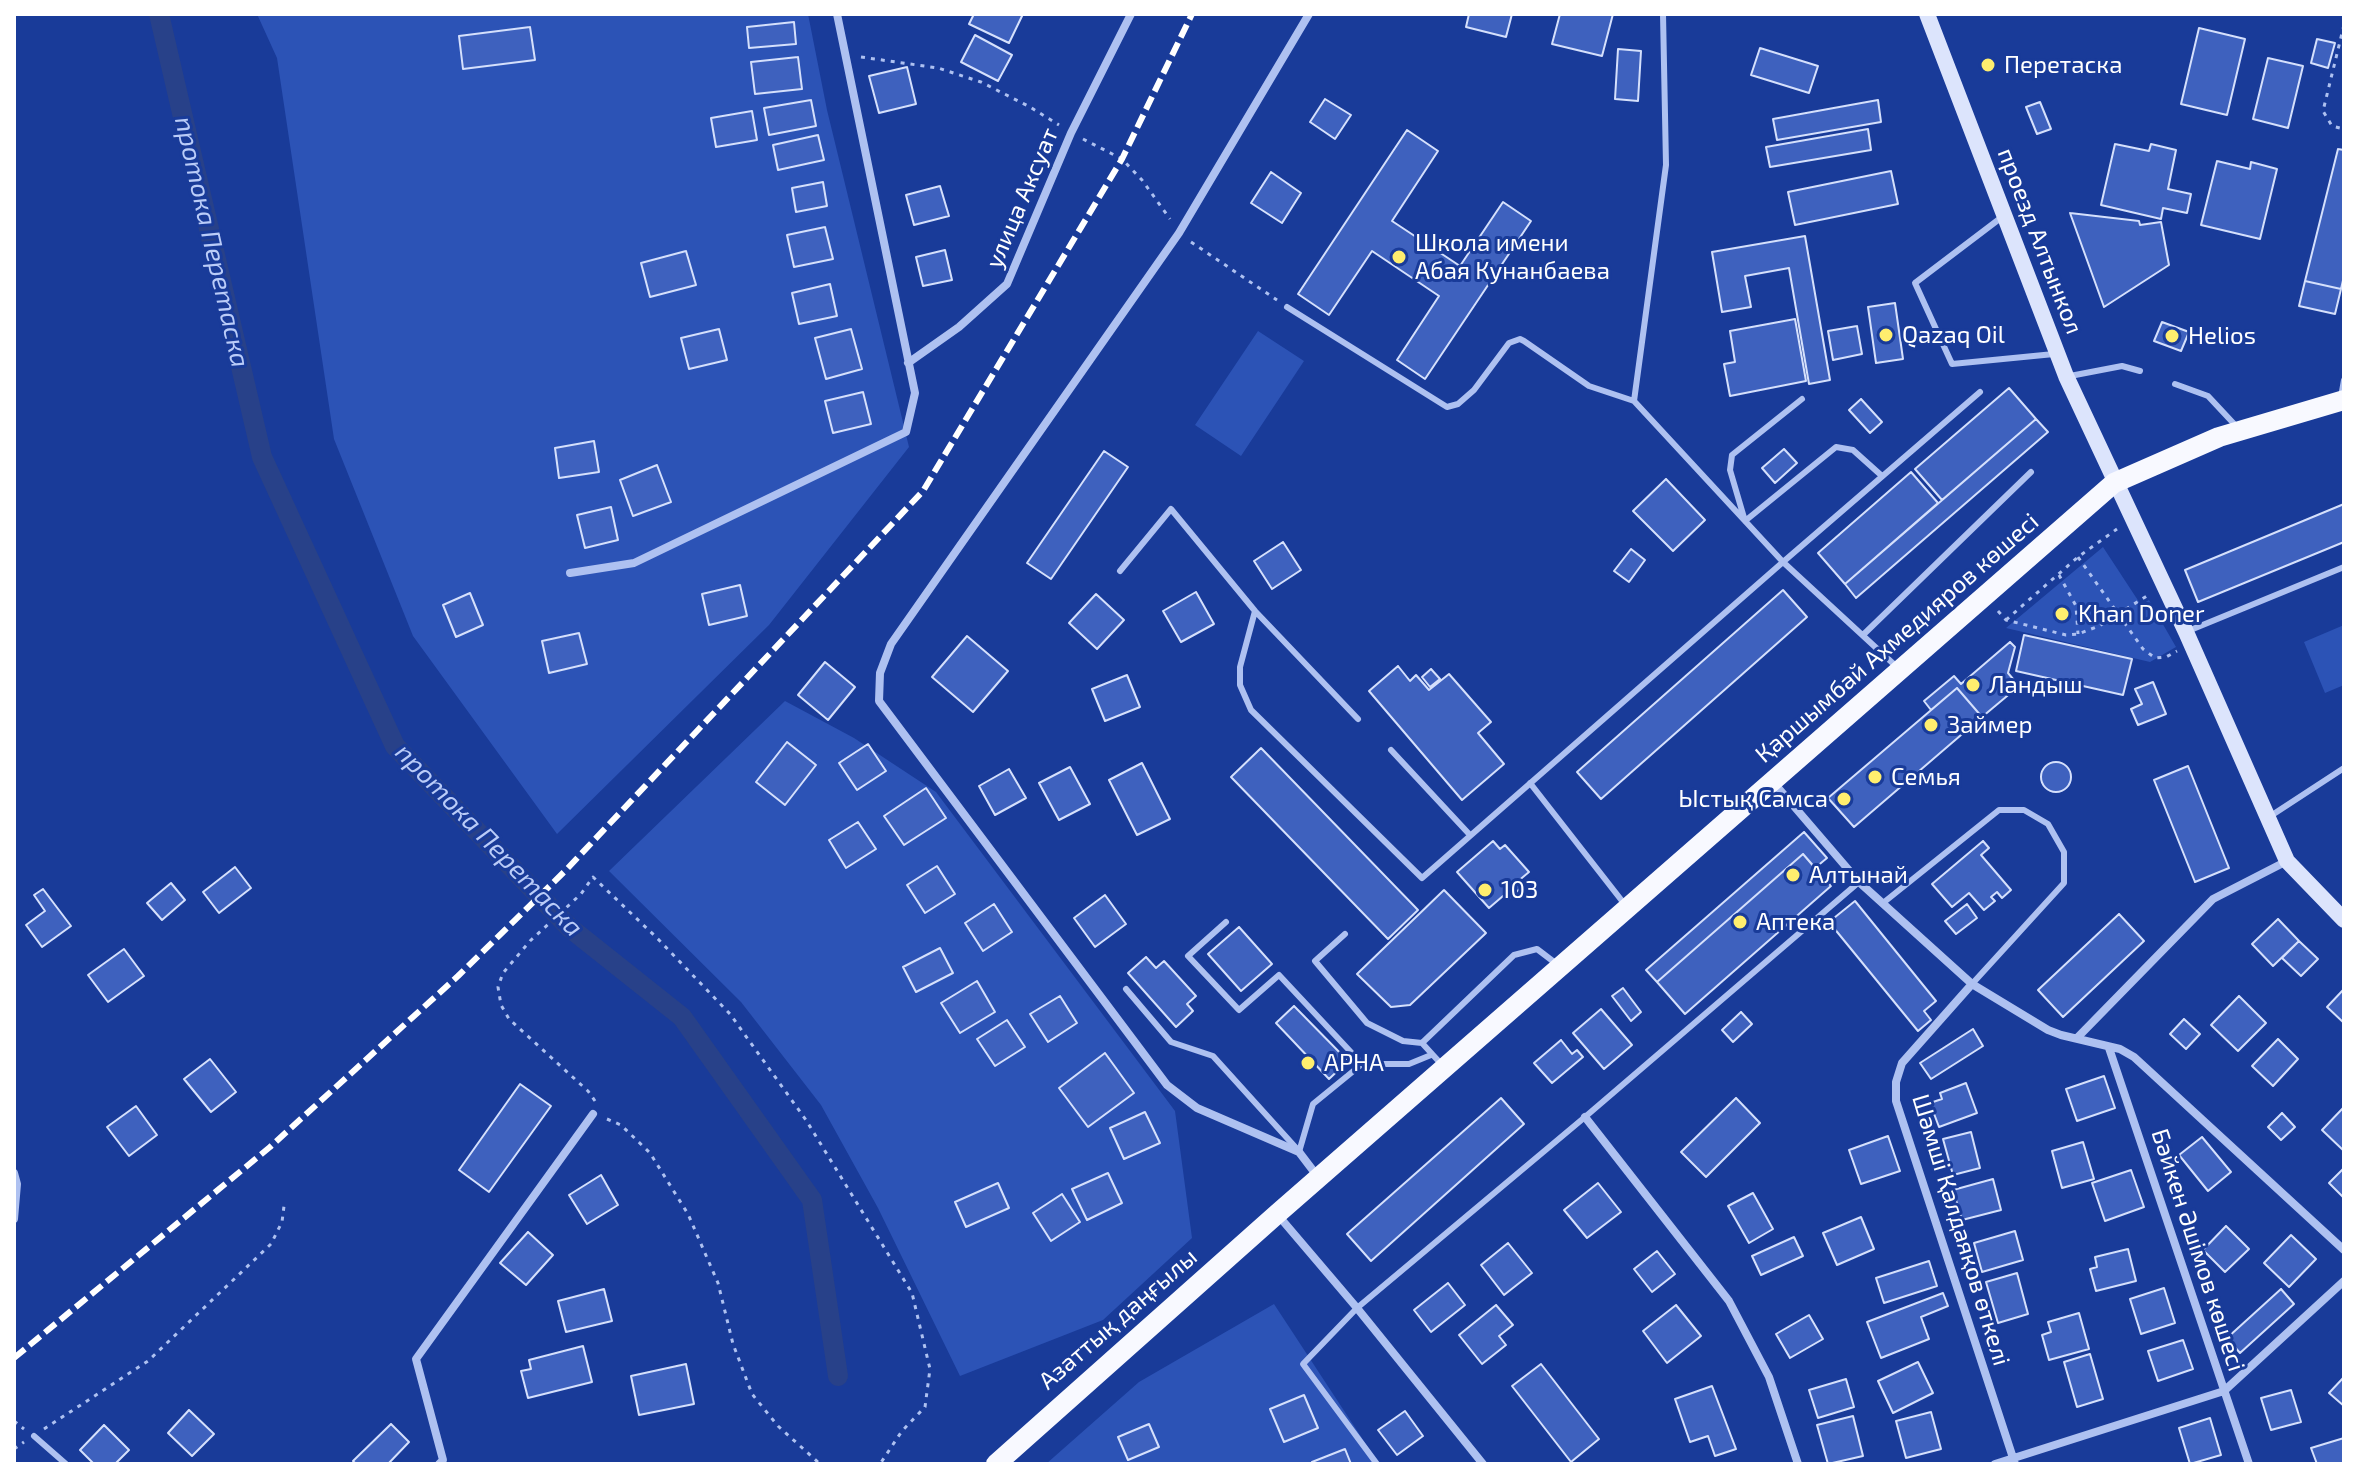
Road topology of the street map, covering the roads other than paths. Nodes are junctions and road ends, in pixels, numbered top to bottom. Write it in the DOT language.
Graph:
graph roads {
  1 [pos="837,14"];
  2 [pos="1131,14"];
  3 [pos="1309,14"];
  4 [pos="1663,14"];
  5 [pos="1927,14"];
  6 [pos="2004,215"];
  7 [pos="1287,307"];
  8 [pos="2057,353"];
  9 [pos="908,363"];
  10 [pos="2140,371"];
  11 [pos="2066,376"];
  12 [pos="2175,384"];
  13 [pos="1980,392"];
  14 [pos="2343,393"];
  15 [pos="1802,399"];
  16 [pos="1634,401"];
  17 [pos="2239,430"];
  18 [pos="2031,472"];
  19 [pos="1882,476"];
  20 [pos="2114,483"];
  21 [pos="1745,521"];
  22 [pos="1783,562"];
  23 [pos="2344,567"];
  24 [pos="1120,571"];
  25 [pos="570,573"];
  26 [pos="1255,611"];
  27 [pos="1864,634"];
  28 [pos="2189,638"];
  29 [pos="1901,670"];
  30 [pos="1358,719"];
  31 [pos="1391,750"];
  32 [pos="2344,768"];
  33 [pos="1773,782"];
  34 [pos="1530,783"];
  35 [pos="2269,817"];
  36 [pos="1470,835"];
  37 [pos="2287,861"];
  38 [pos="1859,882"];
  39 [pos="1883,903"];
  40 [pos="1627,908"];
  41 [pos="2344,920"];
  42 [pos="1226,922"];
  43 [pos="1345,934"];
  44 [pos="1560,967"];
  45 [pos="1972,984"];
  46 [pos="1126,989"];
  47 [pos="2077,1038"];
  48 [pos="1422,1043"];
  49 [pos="2109,1048"];
  50 [pos="1438,1061"];
  51 [pos="1362,1064"];
  52 [pos="593,1114"];
  53 [pos="1585,1117"];
  54 [pos="1299,1152"];
  55 [pos="14,1173"];
  56 [pos="1319,1177"];
  57 [pos="1277,1214"];
  58 [pos="14,1219"];
  59 [pos="2344,1250"];
  60 [pos="2344,1281"];
  61 [pos="1357,1308"];
  62 [pos="2224,1391"];
  63 [pos="34,1436"];
  64 [pos="2014,1461"];
  65 [pos="66,1464"];
  66 [pos="439,1464"];
  67 [pos="996,1464"];
  68 [pos="1377,1464"];
  69 [pos="1483,1464"];
  70 [pos="1798,1464"];
  71 [pos="1995,1464"];
  72 [pos="2249,1464"];
  1 -- 9 [label="street"];
  2 -- 9 [label="street, улица Аксуат"];
  3 -- 54 [label="street"];
  4 -- 16 [label="lane"];
  5 -- 6 [label="main road, проезд Алтынкол"];
  6 -- 8 [label="main road, проезд Алтынкол"];
  6 -- 8 [label="lane"];
  7 -- 16 [label="lane"];
  8 -- 11 [label="main road, проезд Алтынкол"];
  9 -- 25 [label="street"];
  10 -- 11 [label="lane"];
  11 -- 20 [label="main road, проезд Алтынкол"];
  12 -- 17 [label="lane"];
  13 -- 19 [label="lane"];
  14 -- 17 [label="main road, Қаршымбай Ахмедияров көшесі"];
  15 -- 21 [label="lane"];
  16 -- 21 [label="lane"];
  17 -- 20 [label="main road, Қаршымбай Ахмедияров көшесі"];
  18 -- 27 [label="lane"];
  19 -- 21 [label="lane"];
  19 -- 22 [label="lane"];
  20 -- 28 [label="main road, проезд Алтынкол"];
  20 -- 29 [label="main road, Қаршымбай Ахмедияров көшесі"];
  21 -- 22 [label="lane"];
  22 -- 27 [label="lane"];
  22 -- 34 [label="lane"];
  23 -- 28 [label="lane"];
  24 -- 26 [label="lane"];
  26 -- 30 [label="lane"];
  26 -- 36 [label="lane"];
  27 -- 29 [label="lane"];
  28 -- 35 [label="main road, проезд Алтынкол"];
  29 -- 33 [label="main road, Қаршымбай Ахмедияров көшесі"];
  31 -- 36 [label="lane"];
  32 -- 35 [label="lane"];
  33 -- 38 [label="street"];
  33 -- 40 [label="main road, Қаршымбай Ахмедияров көшесі"];
  34 -- 36 [label="lane"];
  34 -- 40 [label="lane"];
  35 -- 37 [label="main road, проезд Алтынкол"];
  37 -- 41 [label="main road"];
  37 -- 47 [label="street"];
  38 -- 39 [label="street"];
  38 -- 53 [label="lane"];
  39 -- 45 [label="street"];
  39 -- 45 [label="lane"];
  40 -- 44 [label="main road, Қаршымбай Ахмедияров көшесі"];
  42 -- 51 [label="lane"];
  43 -- 48 [label="lane"];
  44 -- 48 [label="lane"];
  44 -- 50 [label="main road, Қаршымбай Ахмедияров көшесі"];
  45 -- 47 [label="street"];
  45 -- 64 [label="street, Шәмші Қалдаяқов өткелі"];
  46 -- 54 [label="lane"];
  47 -- 49 [label="street"];
  48 -- 50 [label="lane"];
  49 -- 59 [label="street"];
  49 -- 62 [label="street, Бәйкен Әшімов көшесі"];
  50 -- 51 [label="lane"];
  50 -- 56 [label="main road, Қаршымбай Ахмедияров көшесі"];
  51 -- 54 [label="lane"];
  52 -- 66 [label="street"];
  53 -- 61 [label="lane"];
  53 -- 70 [label="street"];
  54 -- 56 [label="street"];
  55 -- 58 [label="street"];
  56 -- 57 [label="main road, Қаршымбай Ахмедияров көшесі"];
  57 -- 61 [label="street"];
  57 -- 67 [label="main road, Азаттық даңғылы"];
  60 -- 62 [label="street"];
  61 -- 68 [label="lane"];
  61 -- 69 [label="street"];
  62 -- 64 [label="street"];
  62 -- 72 [label="street, Бәйкен Әшімов көшесі"];
  63 -- 65 [label="lane"];
  64 -- 71 [label="street"];
}
